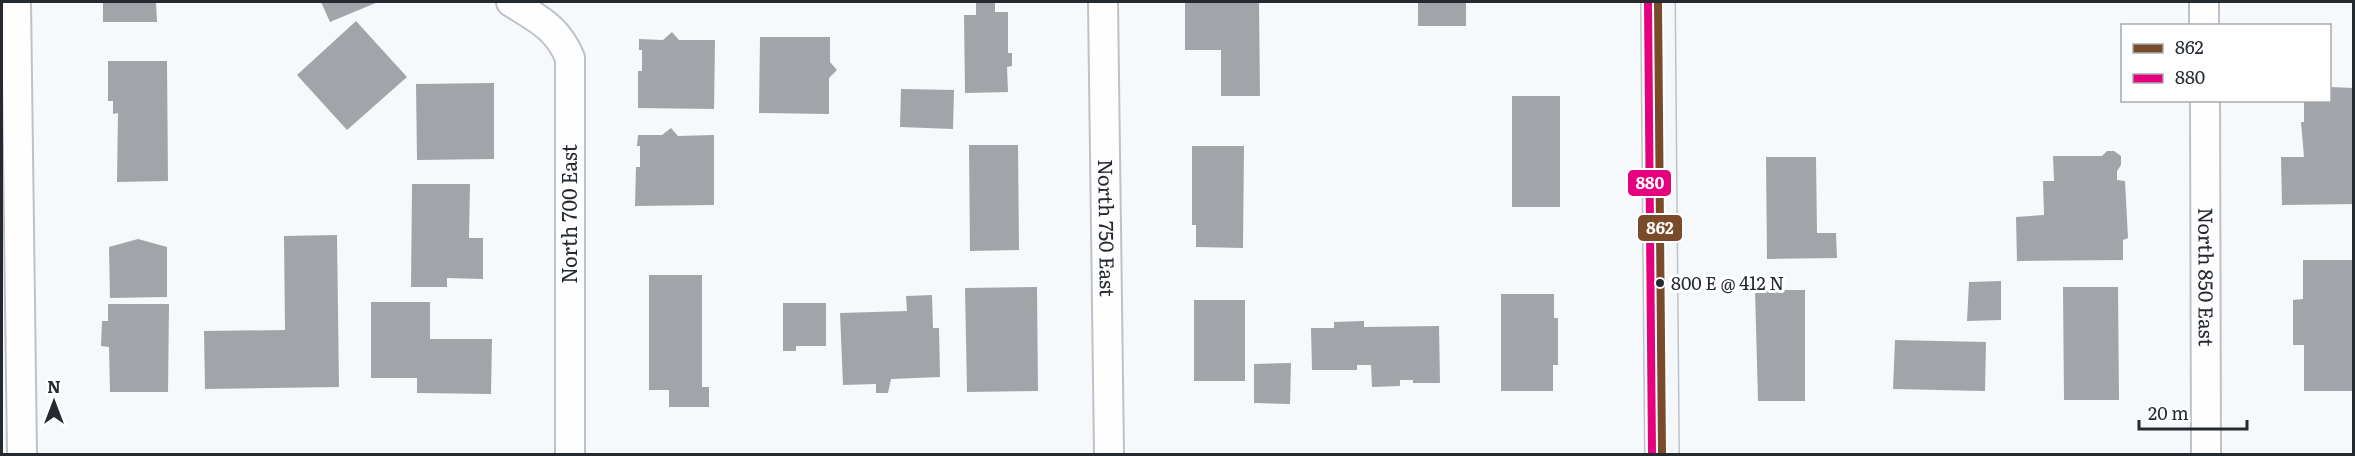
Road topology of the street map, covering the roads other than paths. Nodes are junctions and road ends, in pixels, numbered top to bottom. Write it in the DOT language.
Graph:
graph roads {
  1 [pos="16,2"];
  2 [pos="1103,2"];
  3 [pos="1658,2"];
  4 [pos="2204,2"];
  5 [pos="523,4"];
  6 [pos="2205,24"];
  7 [pos="2205,102"];
  8 [pos="22,454"];
  9 [pos="570,454"];
  10 [pos="1109,454"];
  11 [pos="1662,454"];
  12 [pos="2206,454"];
  1 -- 8 [label="street"];
  2 -- 10 [label="street, North 750 East"];
  3 -- 11 [label="main road"];
  4 -- 6 [label="street"];
  5 -- 9 [label="street, North 700 East"];
  7 -- 12 [label="street, North 850 East"];
}
